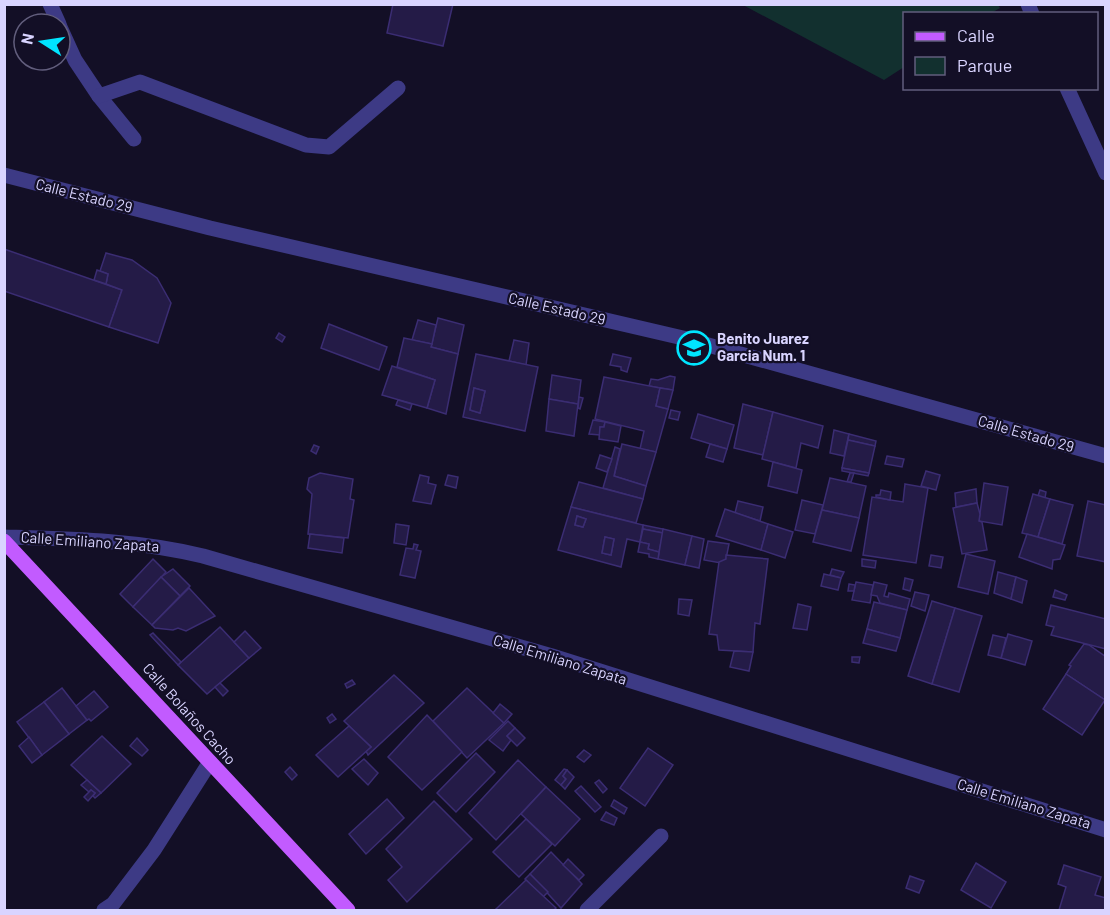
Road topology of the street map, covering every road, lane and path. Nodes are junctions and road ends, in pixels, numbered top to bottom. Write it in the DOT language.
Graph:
graph roads {
  1 [pos="72,53"];
  2 [pos="398,88"];
  3 [pos="1067,90"];
  4 [pos="99,96"];
  5 [pos="134,139"];
  6 [pos="1106,173"];
  7 [pos="4,175"];
  8 [pos="1106,456"];
  9 [pos="4,539"];
  10 [pos="210,762"];
  11 [pos="1106,830"];
  12 [pos="660,836"];
  13 [pos="104,910"];
  14 [pos="348,910"];
  15 [pos="587,910"];
  1 -- 4 [label="street"];
  2 -- 4 [label="street"];
  3 -- 6 [label="street"];
  4 -- 5 [label="street"];
  7 -- 8 [label="street, Calle Estado 29"];
  9 -- 10 [label="main road, Calle Bolaños Cacho"];
  9 -- 11 [label="street, Calle Emiliano Zapata"];
  10 -- 13 [label="street"];
  10 -- 14 [label="main road, Calle Bolaños Cacho"];
  12 -- 15 [label="street"];
}
